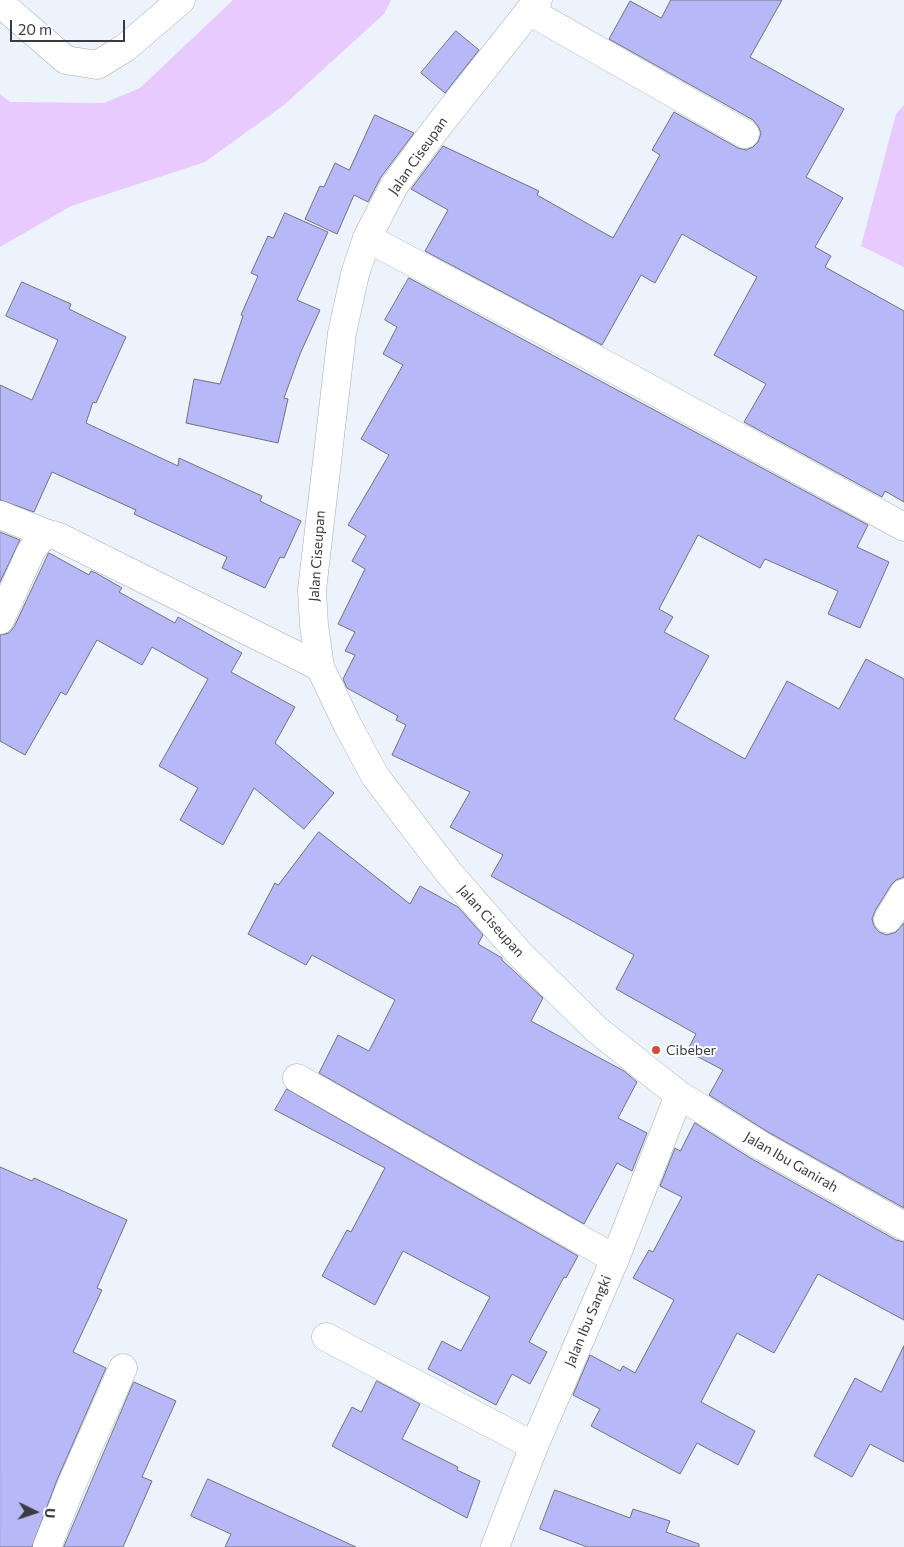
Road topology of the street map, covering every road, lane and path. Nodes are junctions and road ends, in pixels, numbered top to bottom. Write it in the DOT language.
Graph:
graph roads {
  1 [pos="181,0"];
  2 [pos="0,3"];
  3 [pos="533,6"];
  4 [pos="745,134"];
  5 [pos="367,238"];
  6 [pos="0,515"];
  7 [pos="904,527"];
  8 [pos="45,534"];
  9 [pos="0,620"];
  10 [pos="320,668"];
  11 [pos="904,893"];
  12 [pos="888,919"];
  13 [pos="297,1078"];
  14 [pos="679,1095"];
  15 [pos="904,1226"];
  16 [pos="615,1259"];
  17 [pos="326,1337"];
  18 [pos="123,1368"];
  19 [pos="534,1446"];
  20 [pos="47,1547"];
  21 [pos="495,1547"];
  1 -- 2 [label="street"];
  3 -- 4 [label="street"];
  3 -- 5 [label="street, Jalan Ciseupan"];
  5 -- 7 [label="street"];
  5 -- 10 [label="street, Jalan Ciseupan"];
  6 -- 8 [label="street"];
  8 -- 9 [label="street"];
  8 -- 10 [label="street"];
  10 -- 14 [label="street, Jalan Ciseupan"];
  11 -- 12 [label="street"];
  13 -- 16 [label="street"];
  14 -- 15 [label="street, Jalan Ibu Ganirah"];
  14 -- 16 [label="street, Jalan Ibu Sangki"];
  16 -- 19 [label="street, Jalan Ibu Sangki"];
  17 -- 19 [label="street"];
  18 -- 20 [label="street"];
  19 -- 21 [label="street, Jalan Ibu Sangki"];
}
